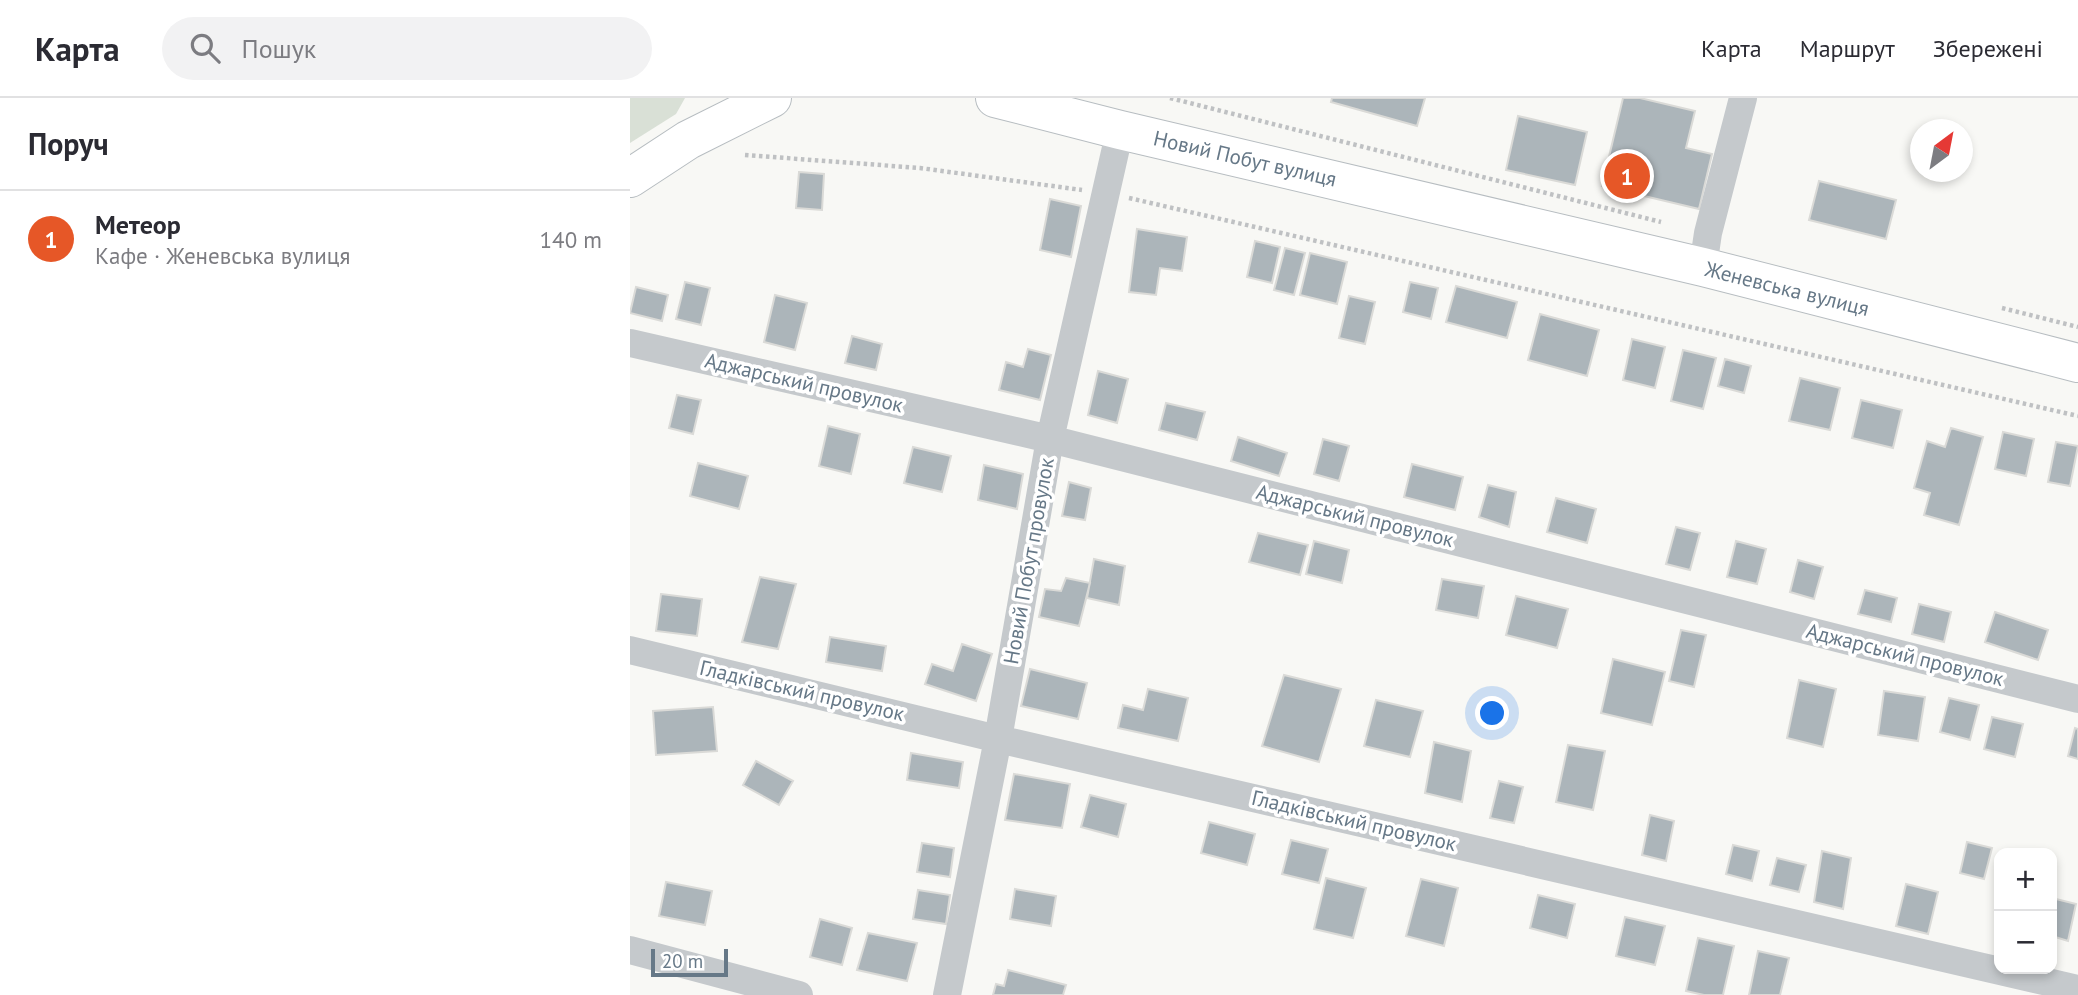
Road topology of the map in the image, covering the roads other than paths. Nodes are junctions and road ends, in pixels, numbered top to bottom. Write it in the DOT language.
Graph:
graph roads {
  1 [pos="703,98"];
  2 [pos="772,98"];
  3 [pos="995,98"];
  4 [pos="1743,98"];
  5 [pos="1120,130"];
  6 [pos="688,140"];
  7 [pos="630,178"];
  8 [pos="1495,218"];
  9 [pos="1705,250"];
  10 [pos="630,343"];
  11 [pos="2078,363"];
  12 [pos="1050,439"];
  13 [pos="630,650"];
  14 [pos="2078,699"];
  15 [pos="998,738"];
  16 [pos="630,950"];
  17 [pos="2078,989"];
  18 [pos="799,995"];
  19 [pos="947,995"];
  1 -- 6 [label="main road"];
  2 -- 6 [label="main road"];
  3 -- 5 [label="main road, Новий Побут вулиця"];
  4 -- 9 [label="street"];
  5 -- 8 [label="main road, Новий Побут вулиця"];
  5 -- 12 [label="street, Новий Побут провулок"];
  6 -- 7 [label="main road"];
  8 -- 9 [label="main road, Женевська вулиця"];
  9 -- 11 [label="main road, Женевська вулиця"];
  10 -- 12 [label="street, Аджарський провулок"];
  12 -- 14 [label="street, Аджарський провулок"];
  12 -- 15 [label="street, Новий Побут провулок"];
  13 -- 15 [label="street, Гладківський провулок"];
  15 -- 17 [label="street, Гладківський провулок"];
  15 -- 19 [label="street, Новий Побут провулок"];
  16 -- 18 [label="street"];
}
